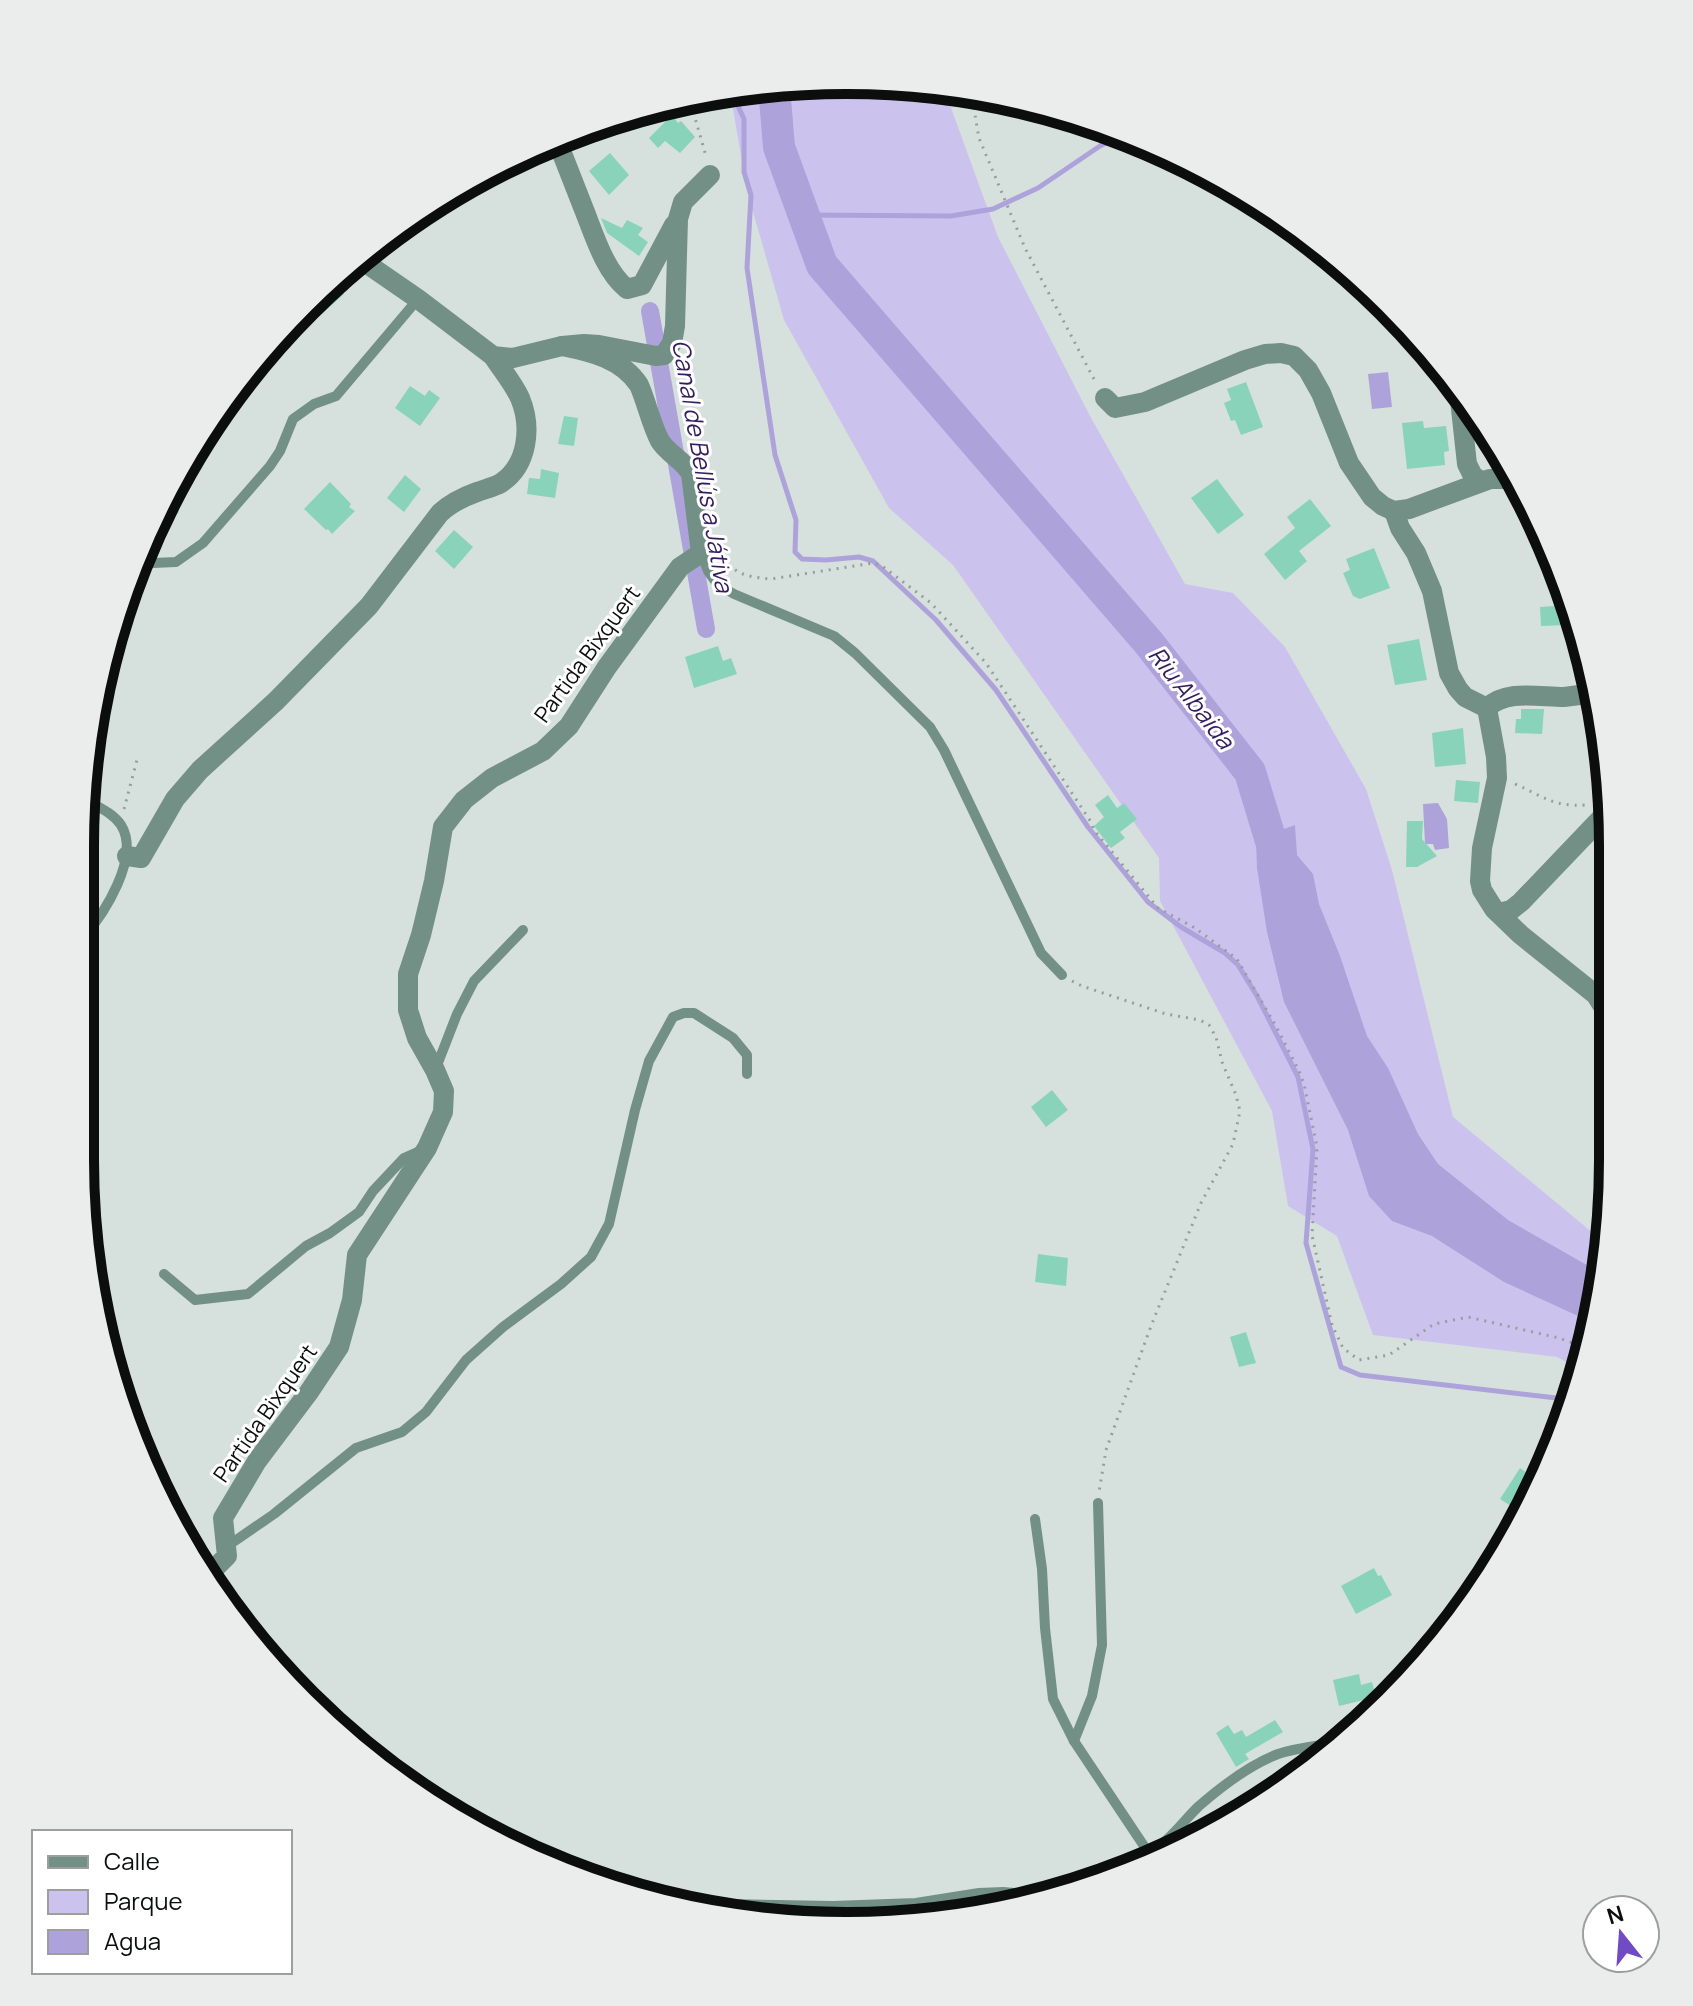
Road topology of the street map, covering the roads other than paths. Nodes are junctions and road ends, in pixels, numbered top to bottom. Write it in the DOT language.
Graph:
graph roads {
  1 [pos="561,150"];
  2 [pos="710,175"];
  3 [pos="678,219"];
  4 [pos="369,265"];
  5 [pos="418,299"];
  6 [pos="562,346"];
  7 [pos="493,356"];
  8 [pos="1105,398"];
  9 [pos="1461,413"];
  10 [pos="1503,479"];
  11 [pos="1481,481"];
  12 [pos="1394,511"];
  13 [pos="710,552"];
  14 [pos="150,562"];
  15 [pos="1583,694"];
  16 [pos="1487,708"];
  17 [pos="96,806"];
  18 [pos="1598,811"];
  19 [pos="127,848"];
  20 [pos="1499,913"];
  21 [pos="94,925"];
  22 [pos="523,930"];
  23 [pos="1062,975"];
  24 [pos="1599,1000"];
  25 [pos="435,1070"];
  26 [pos="747,1074"];
  27 [pos="427,1148"];
  28 [pos="164,1274"];
  29 [pos="1098,1503"];
  30 [pos="1035,1519"];
  31 [pos="226,1547"];
  32 [pos="215,1568"];
  33 [pos="1074,1741"];
  34 [pos="1317,1746"];
  35 [pos="1167,1840"];
  36 [pos="1146,1849"];
  37 [pos="1013,1893"];
  38 [pos="737,1904"];
  1 -- 3 [label="street"];
  2 -- 3 [label="street"];
  3 -- 6 [label="street"];
  4 -- 5 [label="street"];
  5 -- 7 [label="street"];
  5 -- 14 [label="lane"];
  6 -- 7 [label="street"];
  6 -- 13 [label="street"];
  7 -- 19 [label="street"];
  8 -- 12 [label="street"];
  9 -- 11 [label="street"];
  10 -- 11 [label="street"];
  11 -- 12 [label="street"];
  12 -- 16 [label="street"];
  13 -- 23 [label="lane"];
  13 -- 25 [label="street, Partida Bixquert"];
  15 -- 16 [label="street"];
  16 -- 20 [label="street"];
  17 -- 19 [label="lane"];
  18 -- 20 [label="street"];
  19 -- 21 [label="lane"];
  20 -- 24 [label="street"];
  22 -- 25 [label="lane"];
  25 -- 27 [label="street, Partida Bixquert"];
  26 -- 31 [label="lane"];
  27 -- 28 [label="lane"];
  27 -- 31 [label="street, Partida Bixquert"];
  29 -- 33 [label="lane"];
  30 -- 33 [label="lane"];
  31 -- 32 [label="street, Partida Bixquert"];
  33 -- 36 [label="lane"];
  34 -- 35 [label="lane"];
  37 -- 38 [label="lane"];
}
